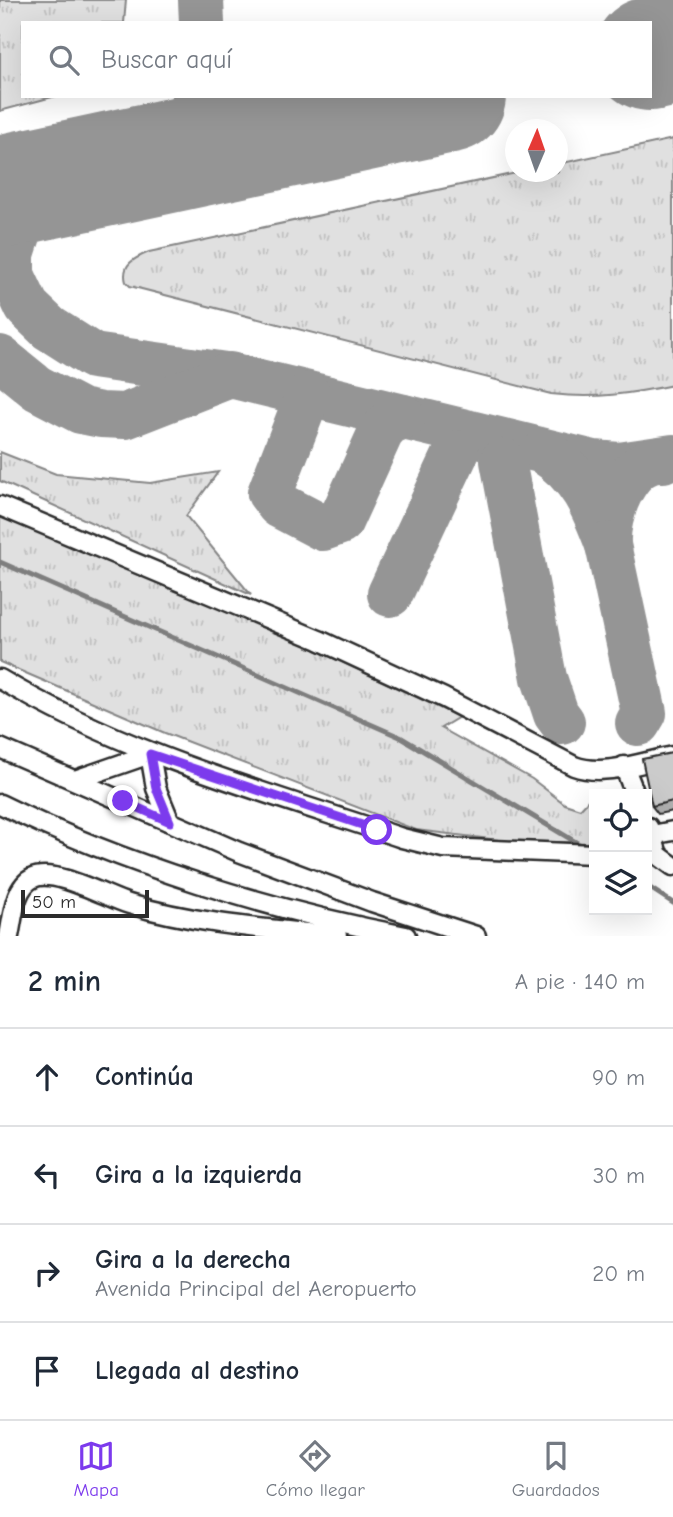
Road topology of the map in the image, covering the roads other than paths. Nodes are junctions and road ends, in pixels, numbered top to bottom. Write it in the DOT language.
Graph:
graph roads {
  1 [pos="0,506"];
  2 [pos="0,679"];
  3 [pos="0,739"];
  4 [pos="0,748"];
  5 [pos="150,754"];
  6 [pos="673,756"];
  7 [pos="40,763"];
  8 [pos="624,766"];
  9 [pos="75,780"];
  10 [pos="633,789"];
  11 [pos="0,804"];
  12 [pos="170,822"];
  13 [pos="652,830"];
  14 [pos="673,831"];
  15 [pos="652,838"];
  16 [pos="589,854"];
  17 [pos="659,855"];
  18 [pos="673,866"];
  19 [pos="385,932"];
  20 [pos="9,936"];
  21 [pos="337,936"];
  22 [pos="354,936"];
  23 [pos="406,936"];
  24 [pos="476,936"];
  1 -- 8 [label="lane"];
  2 -- 5 [label="lane"];
  3 -- 7 [label="lane"];
  4 -- 7 [label="lane"];
  5 -- 9 [label="lane"];
  5 -- 12 [label="lane"];
  5 -- 16 [label="lane"];
  6 -- 8 [label="lane"];
  7 -- 9 [label="lane"];
  8 -- 10 [label="lane"];
  9 -- 12 [label="lane"];
  11 -- 19 [label="lane"];
  12 -- 24 [label="lane"];
  13 -- 14 [label="lane"];
  15 -- 17 [label="lane"];
  17 -- 18 [label="lane"];
  19 -- 22 [label="lane"];
  19 -- 23 [label="lane"];
  20 -- 21 [label="lane"];
}
